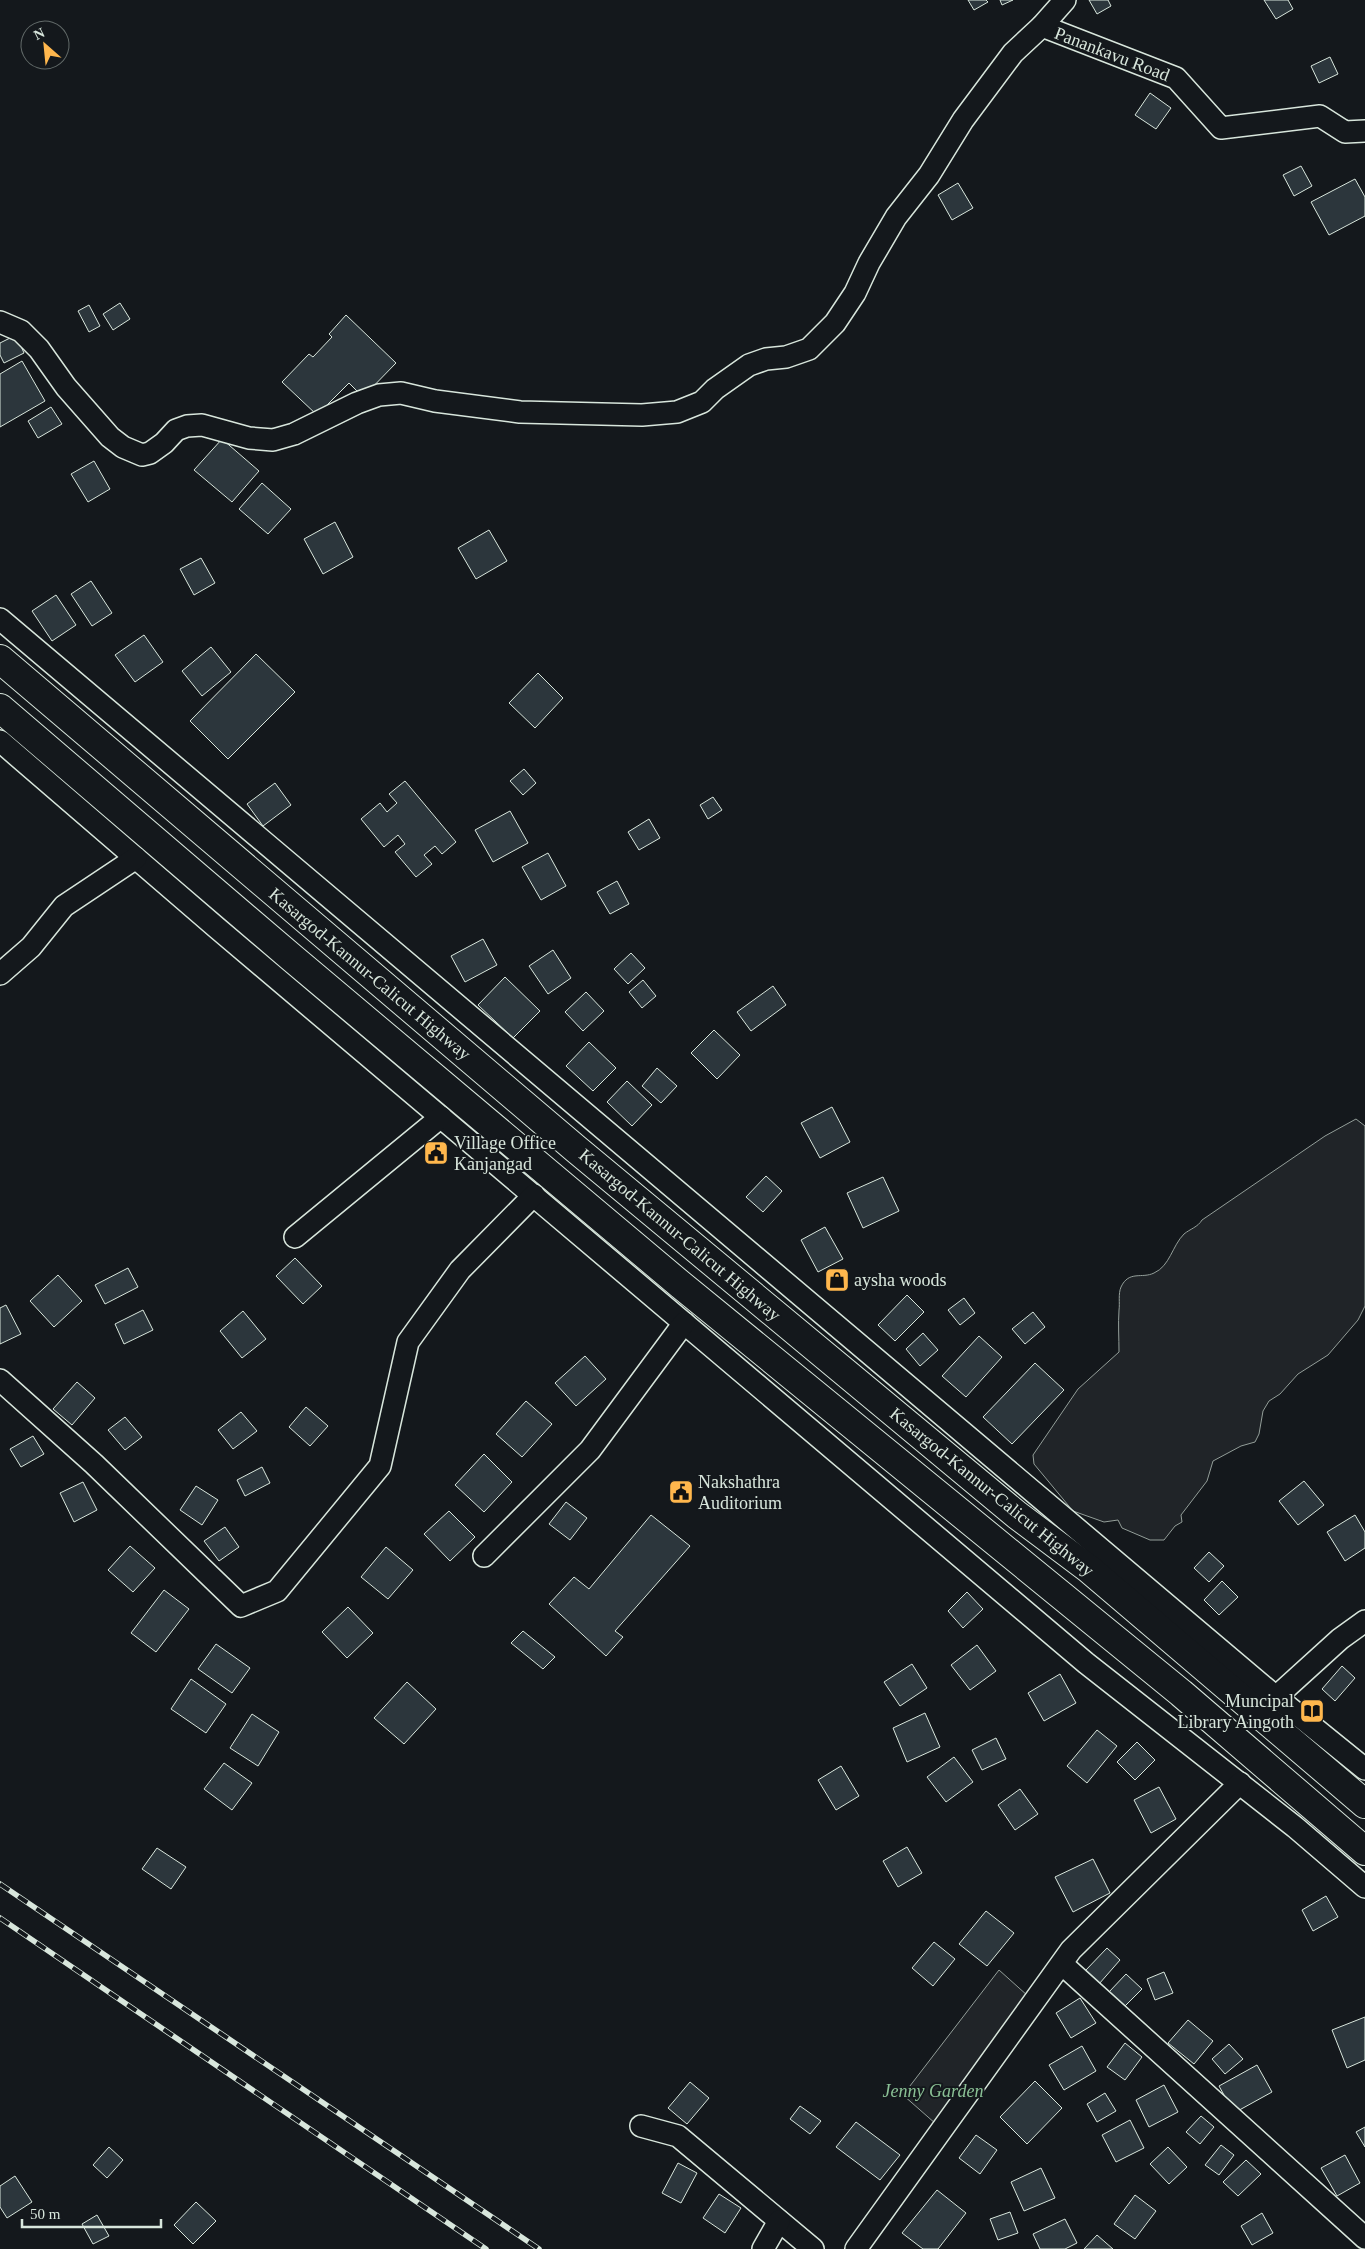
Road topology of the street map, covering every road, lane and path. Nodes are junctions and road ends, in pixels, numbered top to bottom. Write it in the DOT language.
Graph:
graph roads {
  1 [pos="1065,0"];
  2 [pos="1042,26"];
  3 [pos="1365,131"];
  4 [pos="0,322"];
  5 [pos="0,619"];
  6 [pos="0,659"];
  7 [pos="0,708"];
  8 [pos="0,741"];
  9 [pos="136,858"];
  10 [pos="0,974"];
  11 [pos="441,1117"];
  12 [pos="534,1195"];
  13 [pos="295,1237"];
  14 [pos="684,1322"];
  15 [pos="0,1380"];
  16 [pos="484,1556"];
  17 [pos="1365,1621"];
  18 [pos="1276,1698"];
  19 [pos="1365,1769"];
  20 [pos="1240,1784"];
  21 [pos="1365,1804"];
  22 [pos="1365,1852"];
  23 [pos="1365,1887"];
  24 [pos="1062,1964"];
  25 [pos="641,2126"];
  26 [pos="780,2221"];
  27 [pos="1365,2238"];
  28 [pos="763,2249"];
  29 [pos="813,2249"];
  30 [pos="856,2249"];
  1 -- 2 [label="street"];
  2 -- 3 [label="street, Panankavu Road"];
  2 -- 4 [label="street"];
  5 -- 18 [label="street"];
  6 -- 21 [label="highway, Kasargod-Kannur-Calicut Highway"];
  7 -- 22 [label="highway, Kasargod-Kannur-Calicut Highway"];
  8 -- 9 [label="street"];
  9 -- 10 [label="street"];
  9 -- 11 [label="street"];
  11 -- 12 [label="street"];
  11 -- 13 [label="street"];
  12 -- 14 [label="street"];
  12 -- 15 [label="street"];
  14 -- 16 [label="street"];
  14 -- 20 [label="street"];
  17 -- 18 [label="street"];
  18 -- 19 [label="street"];
  20 -- 23 [label="street"];
  20 -- 24 [label="street"];
  24 -- 27 [label="street"];
  24 -- 30 [label="street"];
  25 -- 26 [label="street"];
  26 -- 28 [label="street"];
  26 -- 29 [label="street"];
}
